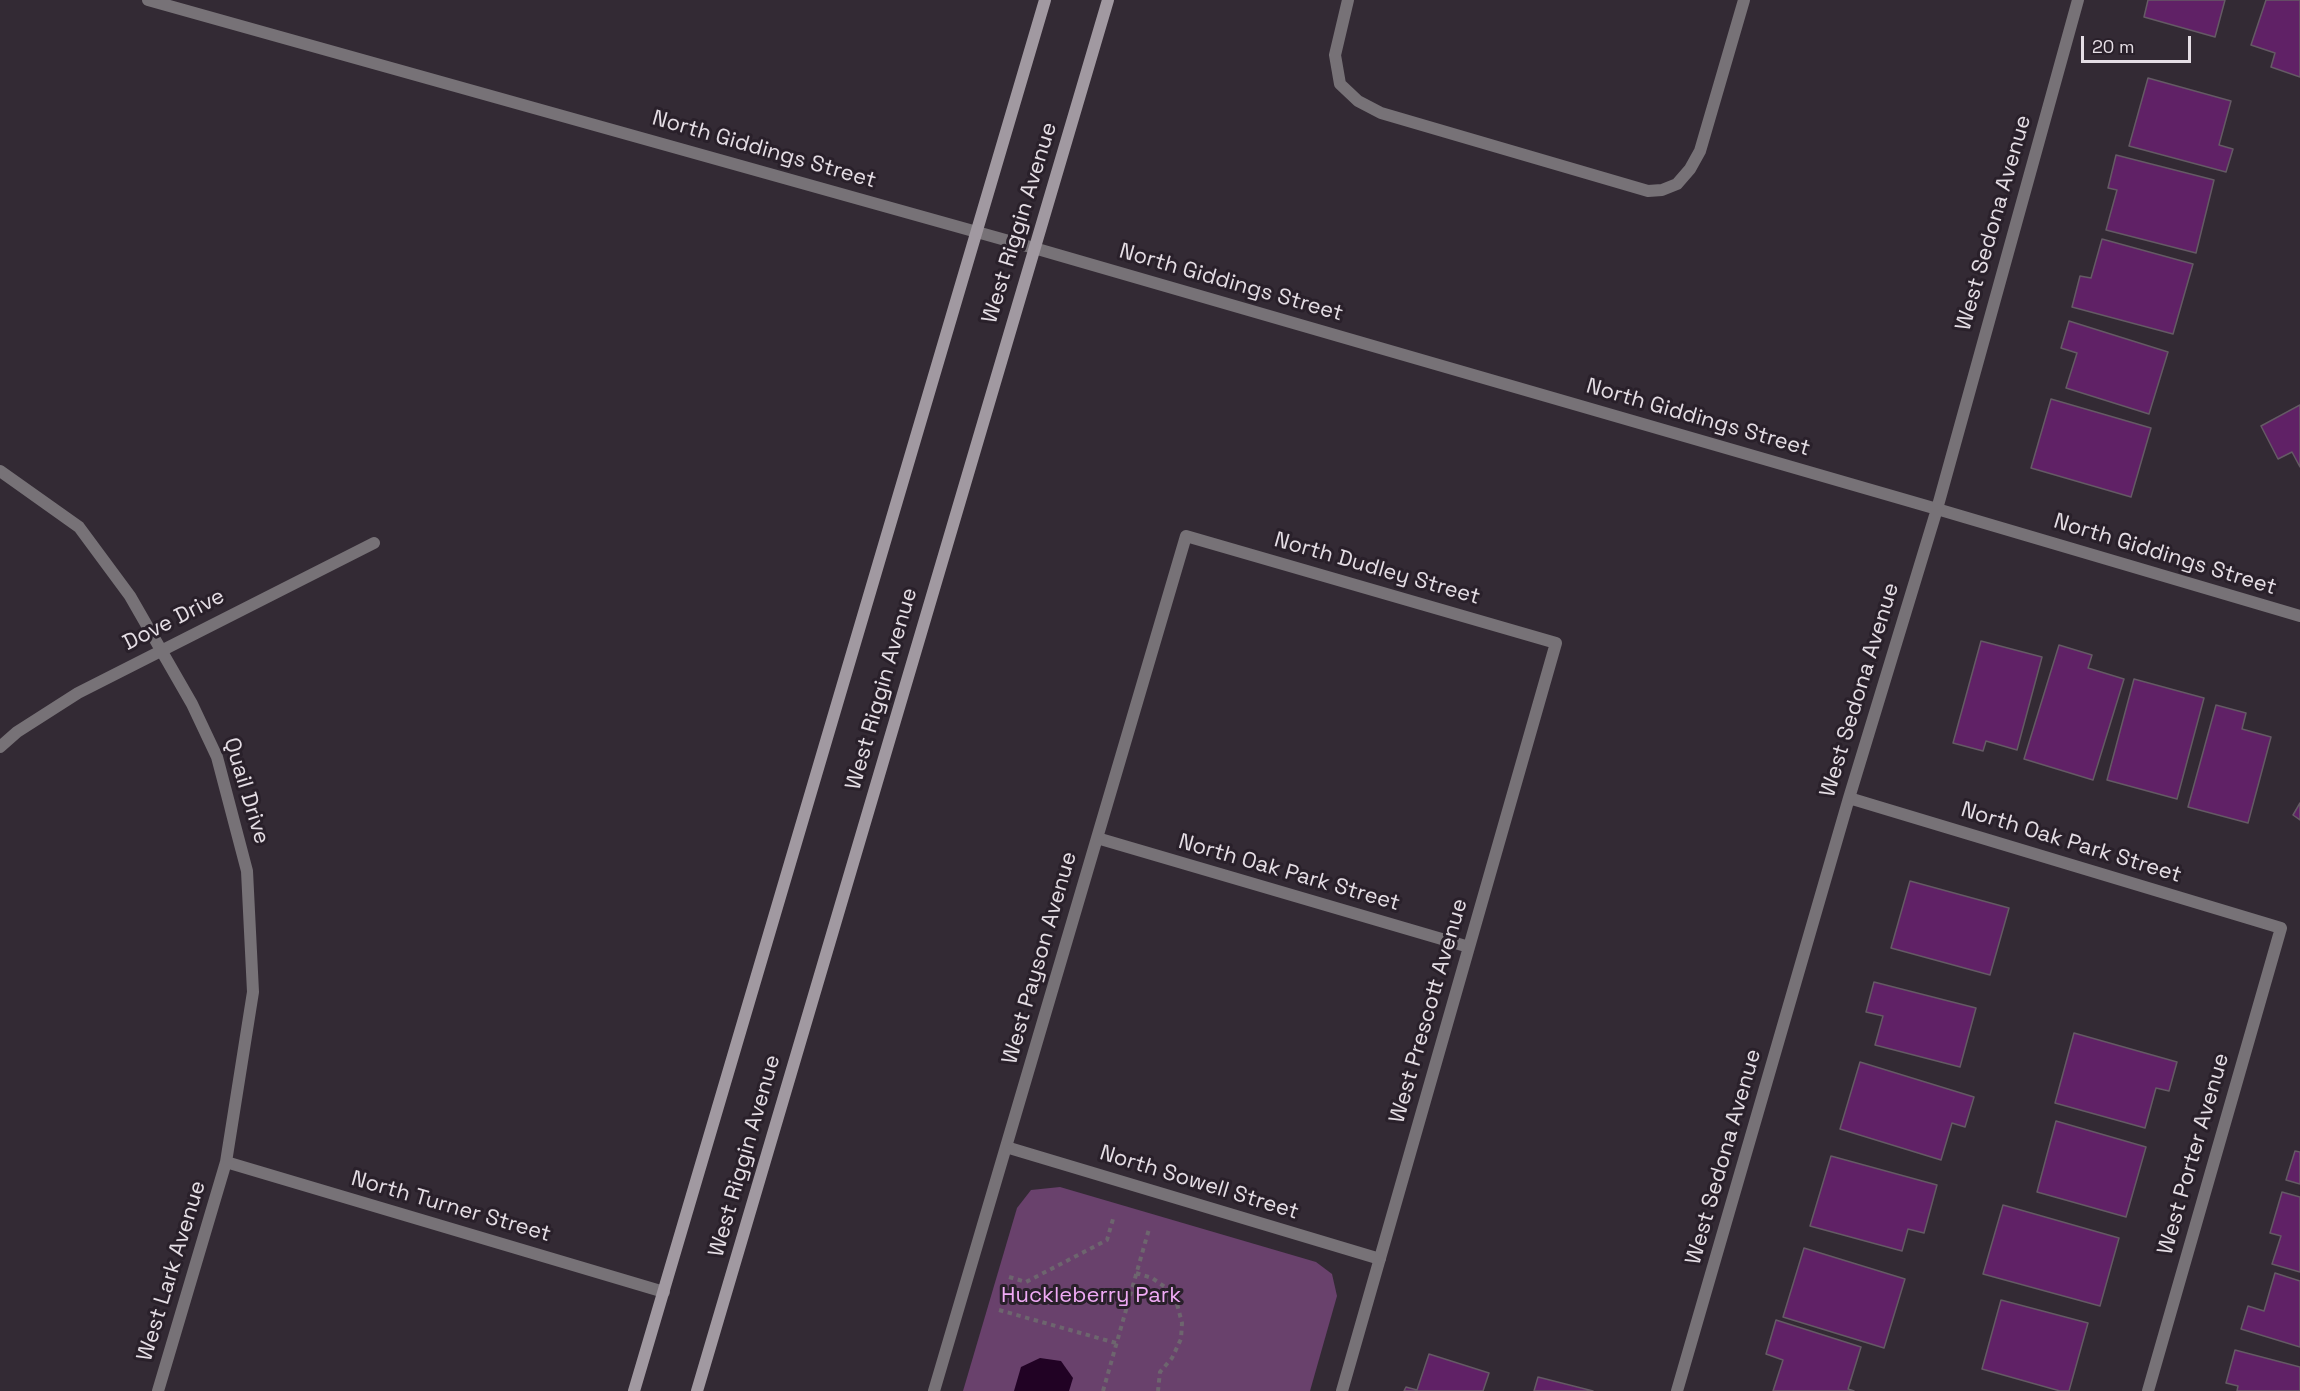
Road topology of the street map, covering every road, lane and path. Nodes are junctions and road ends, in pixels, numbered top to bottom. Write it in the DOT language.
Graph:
graph roads {
  1 [pos="148,0"];
  2 [pos="1045,0"];
  3 [pos="1108,0"];
  4 [pos="1348,0"];
  5 [pos="1744,0"];
  6 [pos="2078,0"];
  7 [pos="976,231"];
  8 [pos="1034,248"];
  9 [pos="0,471"];
  10 [pos="1937,509"];
  11 [pos="1185,536"];
  12 [pos="374,543"];
  13 [pos="2300,616"];
  14 [pos="1556,643"];
  15 [pos="161,650"];
  16 [pos="0,747"];
  17 [pos="1849,798"];
  18 [pos="1097,838"];
  19 [pos="2281,928"];
  20 [pos="1469,947"];
  21 [pos="1006,1148"];
  22 [pos="226,1162"];
  23 [pos="1113,1219"];
  24 [pos="1149,1229"];
  25 [pos="1380,1259"];
  26 [pos="1137,1273"];
  27 [pos="1009,1277"];
  28 [pos="664,1292"];
  29 [pos="999,1310"];
  30 [pos="1116,1343"];
  31 [pos="158,1391"];
  32 [pos="634,1391"];
  33 [pos="698,1391"];
  34 [pos="934,1391"];
  35 [pos="1102,1391"];
  36 [pos="1158,1391"];
  37 [pos="1342,1391"];
  38 [pos="1677,1391"];
  39 [pos="2148,1391"];
  1 -- 7 [label="street, North Giddings Street"];
  2 -- 7 [label="main road, West Riggin Avenue"];
  3 -- 8 [label="main road, West Riggin Avenue"];
  4 -- 5 [label="street"];
  6 -- 10 [label="street, West Sedona Avenue"];
  7 -- 8 [label="street, North Giddings Street"];
  7 -- 28 [label="main road, West Riggin Avenue"];
  8 -- 10 [label="street, North Giddings Street"];
  8 -- 33 [label="main road, West Riggin Avenue"];
  9 -- 15 [label="street, Quail Drive"];
  10 -- 13 [label="street, North Giddings Street"];
  10 -- 17 [label="street, West Sedona Avenue"];
  11 -- 14 [label="street, North Dudley Street"];
  11 -- 18 [label="street, West Payson Avenue"];
  12 -- 15 [label="street, Dove Drive"];
  14 -- 20 [label="street, West Prescott Avenue"];
  15 -- 16 [label="street, Dove Drive"];
  15 -- 22 [label="street, Quail Drive"];
  17 -- 19 [label="street, North Oak Park Street"];
  17 -- 38 [label="street, West Sedona Avenue"];
  18 -- 20 [label="street, North Oak Park Street"];
  18 -- 21 [label="street, West Payson Avenue"];
  19 -- 39 [label="street, West Porter Avenue"];
  20 -- 25 [label="street, West Prescott Avenue"];
  21 -- 25 [label="street, North Sowell Street"];
  21 -- 34 [label="street, West Payson Avenue"];
  22 -- 28 [label="street, North Turner Street"];
  22 -- 31 [label="street, West Lark Avenue"];
  23 -- 27 [label="path"];
  24 -- 26 [label="path"];
  25 -- 37 [label="street, West Prescott Avenue"];
  26 -- 30 [label="path"];
  26 -- 36 [label="path"];
  28 -- 32 [label="main road, West Riggin Avenue"];
  29 -- 30 [label="path"];
  30 -- 35 [label="path"];
}
